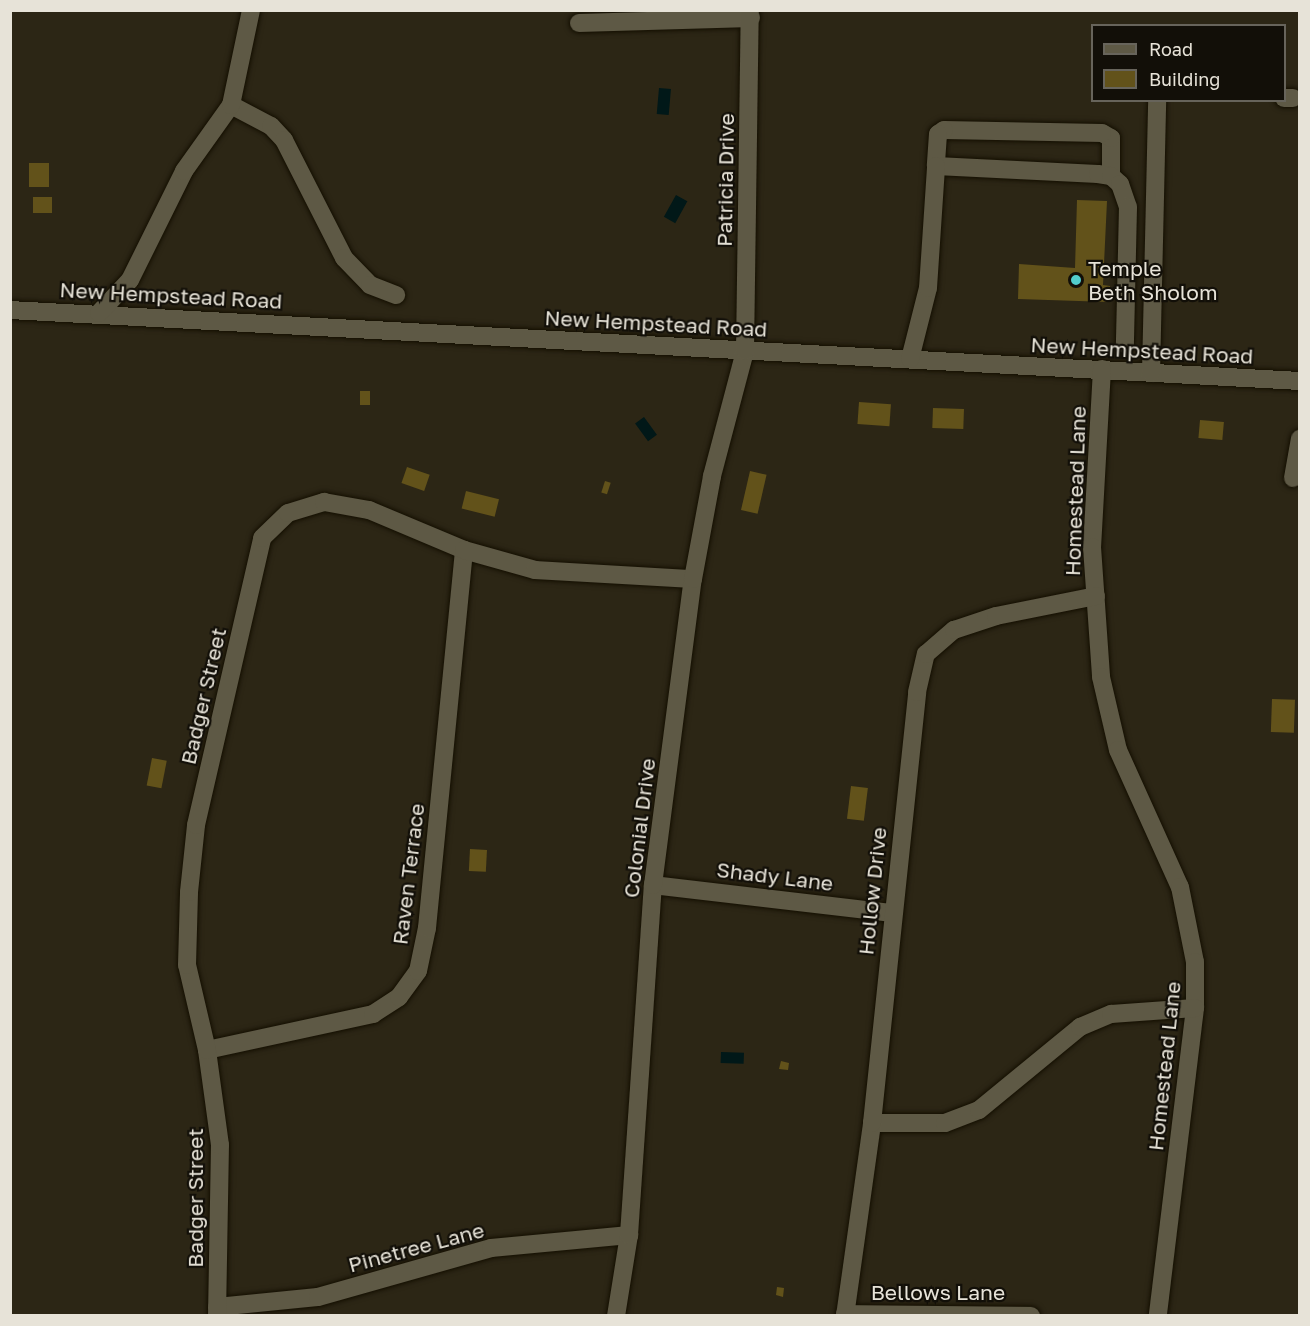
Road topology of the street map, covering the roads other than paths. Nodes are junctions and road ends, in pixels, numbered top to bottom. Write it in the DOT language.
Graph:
graph roads {
  1 [pos="251,10"];
  2 [pos="751,14"];
  3 [pos="579,23"];
  4 [pos="1157,102"];
  5 [pos="231,105"];
  6 [pos="936,166"];
  7 [pos="1111,176"];
  8 [pos="1154,282"];
  9 [pos="396,295"];
  10 [pos="10,310"];
  11 [pos="99,313"];
  12 [pos="1125,344"];
  13 [pos="745,351"];
  14 [pos="910,359"];
  15 [pos="1111,370"];
  16 [pos="1151,373"];
  17 [pos="1299,381"];
  18 [pos="1299,439"];
  19 [pos="1293,478"];
  20 [pos="464,550"];
  21 [pos="693,579"];
  22 [pos="1096,596"];
  23 [pos="653,885"];
  24 [pos="892,913"];
  25 [pos="1195,1008"];
  26 [pos="207,1050"];
  27 [pos="872,1123"];
  28 [pos="629,1235"];
  29 [pos="217,1311"];
  30 [pos="845,1315"];
  31 [pos="616,1316"];
  32 [pos="1031,1316"];
  33 [pos="1158,1316"];
  1 -- 5 [label="street"];
  2 -- 3 [label="street"];
  2 -- 13 [label="street, Patricia Drive"];
  4 -- 8 [label="street"];
  5 -- 9 [label="street"];
  5 -- 11 [label="street"];
  6 -- 7 [label="street"];
  6 -- 7 [label="street"];
  6 -- 14 [label="street"];
  7 -- 12 [label="street"];
  8 -- 12 [label="street"];
  8 -- 16 [label="street"];
  10 -- 11 [label="street, New Hempstead Road"];
  11 -- 13 [label="street, New Hempstead Road"];
  12 -- 15 [label="street, Homestead Lane"];
  13 -- 14 [label="street, New Hempstead Road"];
  13 -- 21 [label="street, Colonial Drive"];
  14 -- 15 [label="street, New Hempstead Road"];
  15 -- 16 [label="street, New Hempstead Road"];
  15 -- 22 [label="street, Homestead Lane"];
  16 -- 17 [label="street, New Hempstead Road"];
  18 -- 19 [label="street"];
  20 -- 21 [label="street, Badger Street"];
  20 -- 26 [label="street, Raven Terrace"];
  20 -- 26 [label="street, Badger Street"];
  21 -- 23 [label="street, Colonial Drive"];
  22 -- 24 [label="street, Hollow Drive"];
  22 -- 25 [label="street, Homestead Lane"];
  23 -- 24 [label="street, Shady Lane"];
  23 -- 28 [label="street, Colonial Drive"];
  24 -- 27 [label="street, Hollow Drive"];
  25 -- 27 [label="street"];
  25 -- 33 [label="street, Homestead Lane"];
  26 -- 29 [label="street, Badger Street"];
  27 -- 30 [label="street, Hollow Drive"];
  28 -- 29 [label="street, Pinetree Lane"];
  28 -- 31 [label="street, Colonial Drive"];
  30 -- 32 [label="street, Bellows Lane"];
}
